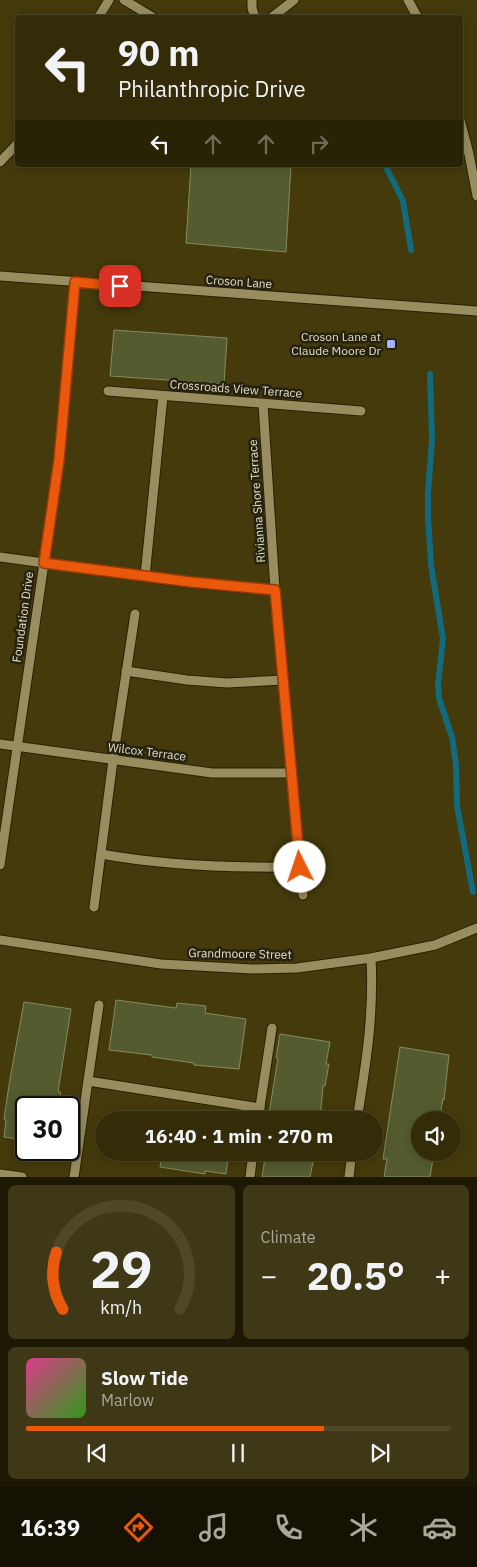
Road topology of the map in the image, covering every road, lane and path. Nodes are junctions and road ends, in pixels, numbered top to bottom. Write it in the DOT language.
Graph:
graph roads {
  1 [pos="109,0"];
  2 [pos="124,0"];
  3 [pos="252,0"];
  4 [pos="294,0"];
  5 [pos="408,0"];
  6 [pos="100,15"];
  7 [pos="149,15"];
  8 [pos="254,15"];
  9 [pos="275,15"];
  10 [pos="416,15"];
  11 [pos="463,131"];
  12 [pos="15,146"];
  13 [pos="0,162"];
  14 [pos="477,196"];
  15 [pos="0,276"];
  16 [pos="75,282"];
  17 [pos="477,311"];
  18 [pos="108,391"];
  19 [pos="163,396"];
  20 [pos="263,404"];
  21 [pos="361,411"];
  22 [pos="0,557"];
  23 [pos="44,563"];
  24 [pos="145,576"];
  25 [pos="275,590"];
  26 [pos="135,614"];
  27 [pos="126,671"];
  28 [pos="284,680"];
  29 [pos="0,744"];
  30 [pos="17,747"];
  31 [pos="113,760"];
  32 [pos="292,773"];
  33 [pos="102,854"];
  34 [pos="0,864"];
  35 [pos="300,867"];
  36 [pos="303,895"];
  37 [pos="94,907"];
  38 [pos="477,928"];
  39 [pos="0,940"];
  40 [pos="371,958"];
  41 [pos="99,1005"];
  42 [pos="272,1028"];
  43 [pos="88,1081"];
  44 [pos="260,1108"];
  45 [pos="260,1111"];
  46 [pos="358,1111"];
  47 [pos="253,1161"];
  48 [pos="351,1161"];
  49 [pos="0,1174"];
  50 [pos="22,1177"];
  51 [pos="74,1177"];
  52 [pos="250,1177"];
  53 [pos="349,1177"];
  1 -- 6 [label="street"];
  2 -- 7 [label="street"];
  3 -- 8 [label="street"];
  4 -- 9 [label="street"];
  5 -- 10 [label="street"];
  11 -- 14 [label="street"];
  12 -- 13 [label="street"];
  15 -- 16 [label="street, Croson Lane"];
  16 -- 17 [label="street, Croson Lane"];
  16 -- 23 [label="street, Foundation Drive"];
  18 -- 19 [label="street, Crossroads View Terrace"];
  19 -- 20 [label="street, Crossroads View Terrace"];
  19 -- 24 [label="street"];
  20 -- 21 [label="street, Crossroads View Terrace"];
  20 -- 25 [label="street, Rivianna Shore Terrace"];
  22 -- 23 [label="street"];
  23 -- 24 [label="street"];
  23 -- 30 [label="street, Foundation Drive"];
  24 -- 25 [label="street"];
  25 -- 28 [label="street, Rivianna Shore Terrace"];
  26 -- 27 [label="street"];
  27 -- 28 [label="street"];
  27 -- 31 [label="street"];
  28 -- 32 [label="street, Rivianna Shore Terrace"];
  29 -- 30 [label="street, Wilcox Terrace"];
  30 -- 31 [label="street, Wilcox Terrace"];
  30 -- 34 [label="street, Foundation Drive"];
  31 -- 32 [label="street, Wilcox Terrace"];
  31 -- 33 [label="street"];
  32 -- 35 [label="street, Rivianna Shore Terrace"];
  33 -- 35 [label="street"];
  33 -- 37 [label="street"];
  35 -- 36 [label="street, Rivianna Shore Terrace"];
  38 -- 40 [label="street, Grandmoore Street"];
  39 -- 40 [label="street, Grandmoore Street"];
  40 -- 46 [label="street"];
  41 -- 43 [label="street"];
  42 -- 44 [label="street"];
  43 -- 44 [label="street"];
  43 -- 51 [label="street"];
  44 -- 45 [label="street"];
  47 -- 52 [label="street"];
  48 -- 53 [label="street"];
  49 -- 50 [label="street"];
}
